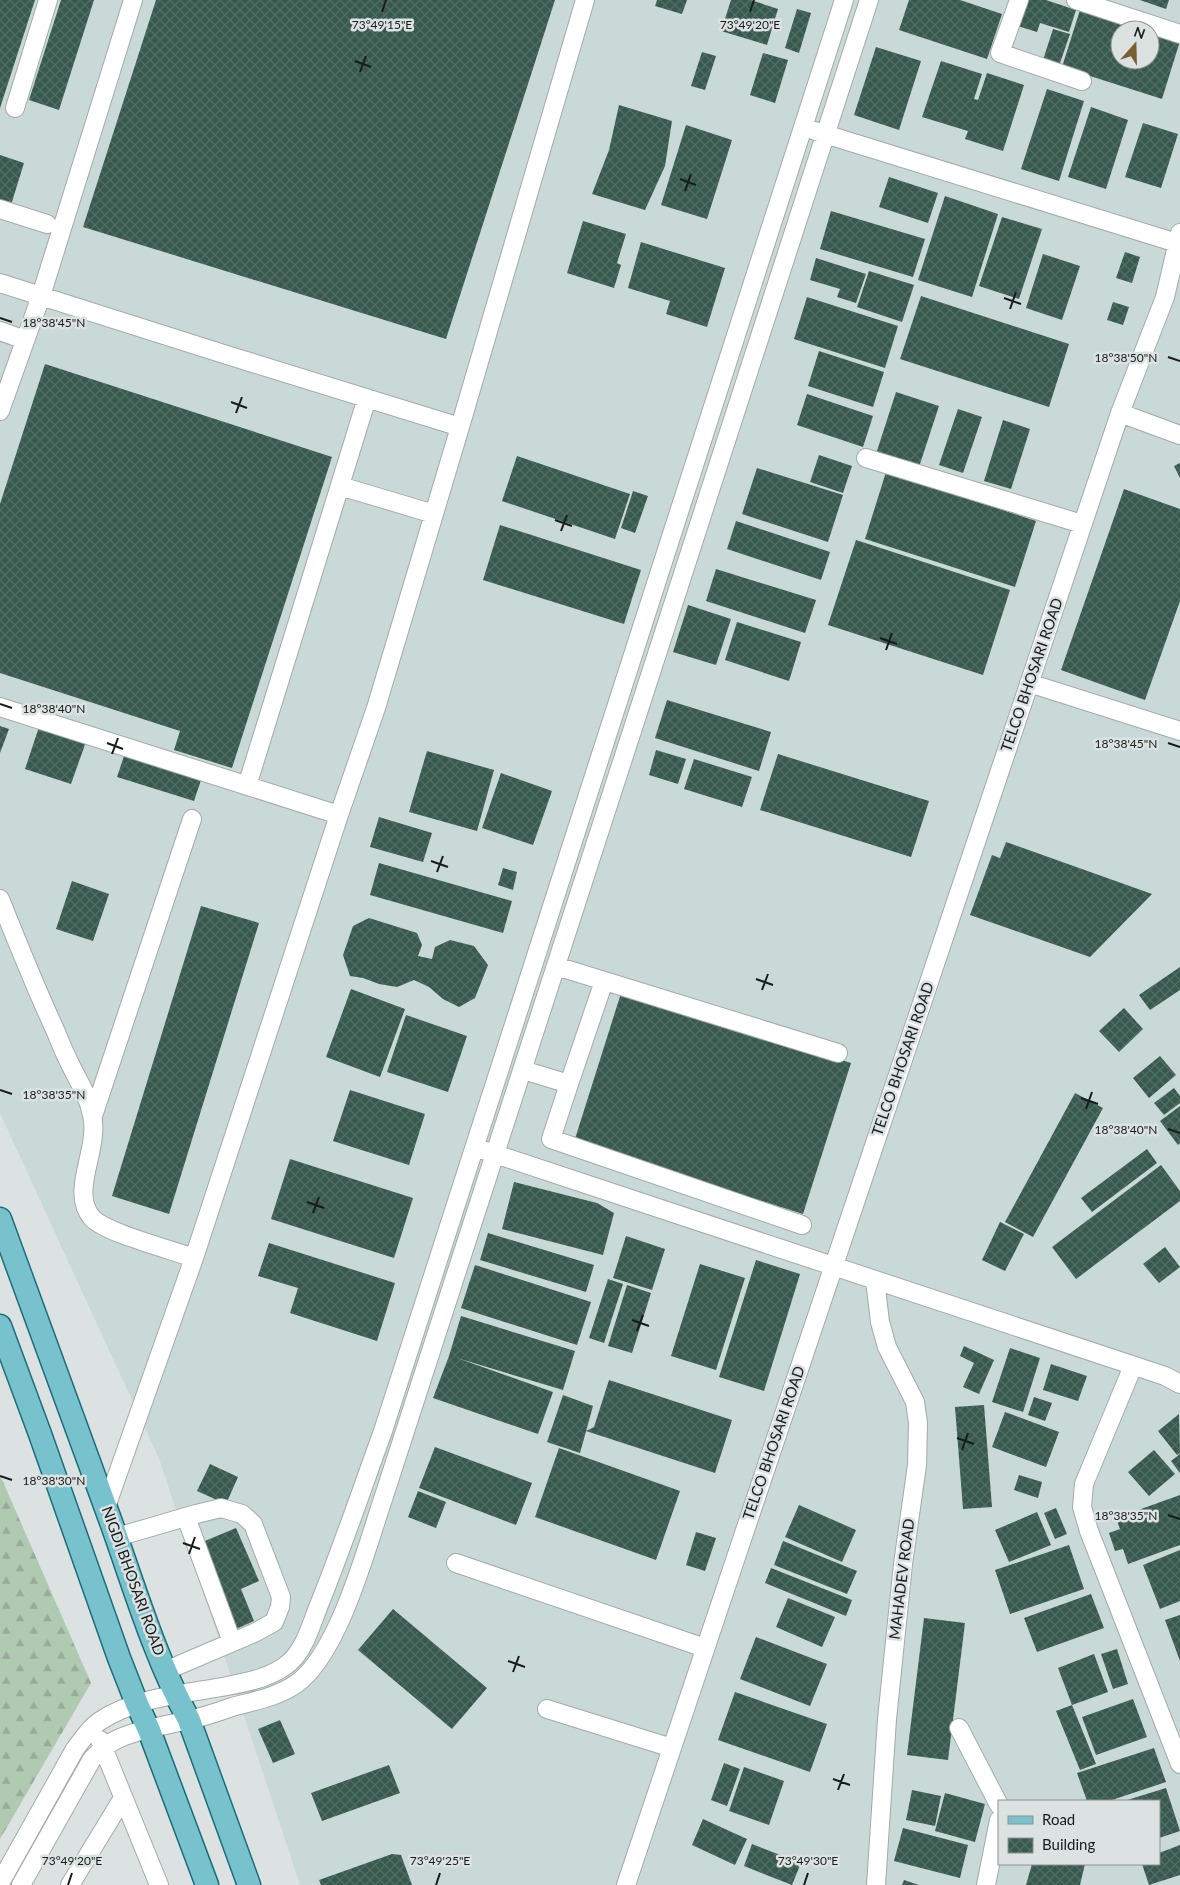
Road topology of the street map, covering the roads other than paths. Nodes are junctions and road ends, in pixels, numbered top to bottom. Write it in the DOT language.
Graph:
graph roads {
  1 [pos="48,0"];
  2 [pos="133,0"];
  3 [pos="585,0"];
  4 [pos="844,0"];
  5 [pos="869,0"];
  6 [pos="1019,0"];
  7 [pos="1076,0"];
  8 [pos="1180,34"];
  9 [pos="1082,81"];
  10 [pos="15,108"];
  11 [pos="802,128"];
  12 [pos="825,134"];
  13 [pos="0,209"];
  14 [pos="47,224"];
  15 [pos="1178,238"];
  16 [pos="0,283"];
  17 [pos="41,296"];
  18 [pos="0,331"];
  19 [pos="25,340"];
  20 [pos="367,398"];
  21 [pos="0,412"];
  22 [pos="1120,413"];
  23 [pos="460,427"];
  24 [pos="1180,434"];
  25 [pos="866,458"];
  26 [pos="340,486"];
  27 [pos="434,514"];
  28 [pos="1082,524"];
  29 [pos="1029,683"];
  30 [pos="0,707"];
  31 [pos="1180,731"];
  32 [pos="248,786"];
  33 [pos="339,815"];
  34 [pos="192,819"];
  35 [pos="0,900"];
  36 [pos="556,966"];
  37 [pos="604,981"];
  38 [pos="838,1053"];
  39 [pos="523,1070"];
  40 [pos="569,1084"];
  41 [pos="93,1116"];
  42 [pos="474,1146"];
  43 [pos="496,1155"];
  44 [pos="0,1219"];
  45 [pos="802,1225"];
  46 [pos="194,1258"];
  47 [pos="834,1266"];
  48 [pos="876,1280"];
  49 [pos="0,1326"];
  50 [pos="1133,1366"];
  51 [pos="1180,1384"];
  52 [pos="106,1507"];
  53 [pos="186,1517"];
  54 [pos="117,1537"];
  55 [pos="456,1563"];
  56 [pos="232,1642"];
  57 [pos="705,1648"];
  58 [pos="165,1671"];
  59 [pos="175,1696"];
  60 [pos="137,1704"];
  61 [pos="547,1709"];
  62 [pos="188,1720"];
  63 [pos="95,1726"];
  64 [pos="959,1728"];
  65 [pos="149,1730"];
  66 [pos="103,1748"];
  67 [pos="672,1748"];
  68 [pos="1180,1764"];
  69 [pos="123,1798"];
  70 [pos="998,1803"];
  71 [pos="998,1825"];
  72 [pos="0,1883"];
  73 [pos="21,1885"];
  74 [pos="70,1885"];
  75 [pos="159,1885"];
  76 [pos="207,1885"];
  77 [pos="249,1885"];
  78 [pos="626,1885"];
  79 [pos="876,1885"];
  80 [pos="986,1885"];
  1 -- 10 [label="street"];
  2 -- 17 [label="street"];
  3 -- 23 [label="street"];
  4 -- 11 [label="street"];
  5 -- 12 [label="street"];
  6 -- 9 [label="street"];
  7 -- 8 [label="street"];
  11 -- 12 [label="street"];
  11 -- 42 [label="street"];
  12 -- 15 [label="street"];
  12 -- 36 [label="street"];
  13 -- 14 [label="street"];
  15 -- 22 [label="street, TELCO BHOSARI ROAD"];
  16 -- 17 [label="street"];
  17 -- 19 [label="street"];
  17 -- 20 [label="street"];
  18 -- 19 [label="street"];
  19 -- 21 [label="street"];
  20 -- 23 [label="street"];
  20 -- 26 [label="street"];
  22 -- 24 [label="street"];
  22 -- 28 [label="street, TELCO BHOSARI ROAD"];
  23 -- 27 [label="street"];
  25 -- 28 [label="street"];
  26 -- 27 [label="street"];
  26 -- 32 [label="street"];
  27 -- 33 [label="street"];
  28 -- 29 [label="street, TELCO BHOSARI ROAD"];
  29 -- 31 [label="street"];
  29 -- 47 [label="street, TELCO BHOSARI ROAD"];
  30 -- 32 [label="street"];
  32 -- 33 [label="street"];
  33 -- 46 [label="street"];
  34 -- 41 [label="street"];
  35 -- 41 [label="street"];
  36 -- 37 [label="street"];
  36 -- 39 [label="street"];
  37 -- 38 [label="street"];
  37 -- 40 [label="street"];
  39 -- 40 [label="street"];
  39 -- 43 [label="street"];
  40 -- 45 [label="street"];
  41 -- 46 [label="street"];
  42 -- 43 [label="street"];
  42 -- 59 [label="street"];
  43 -- 47 [label="street"];
  43 -- 62 [label="street"];
  44 -- 52 [label="main road, NIGDI BHOSARI ROAD"];
  46 -- 52 [label="street"];
  47 -- 48 [label="street"];
  47 -- 57 [label="street, TELCO BHOSARI ROAD"];
  48 -- 50 [label="street"];
  48 -- 79 [label="street, MAHADEV ROAD"];
  49 -- 60 [label="main road"];
  50 -- 51 [label="street"];
  50 -- 68 [label="street"];
  52 -- 54 [label="main road, NIGDI BHOSARI ROAD"];
  53 -- 54 [label="street"];
  53 -- 56 [label="street"];
  53 -- 56 [label="street"];
  54 -- 58 [label="main road, NIGDI BHOSARI ROAD"];
  55 -- 57 [label="street"];
  56 -- 58 [label="street"];
  57 -- 67 [label="street, TELCO BHOSARI ROAD"];
  58 -- 59 [label="main road, NIGDI BHOSARI ROAD"];
  59 -- 60 [label="street"];
  59 -- 62 [label="main road, NIGDI BHOSARI ROAD"];
  60 -- 63 [label="street"];
  60 -- 65 [label="main road"];
  61 -- 67 [label="street"];
  62 -- 65 [label="street"];
  62 -- 77 [label="main road, NIGDI BHOSARI ROAD"];
  63 -- 66 [label="street"];
  63 -- 72 [label="street"];
  64 -- 70 [label="street"];
  65 -- 66 [label="street"];
  65 -- 76 [label="main road"];
  66 -- 69 [label="street"];
  66 -- 73 [label="street"];
  67 -- 78 [label="street, TELCO BHOSARI ROAD"];
  69 -- 74 [label="street"];
  69 -- 75 [label="street"];
  71 -- 80 [label="street"];
}
